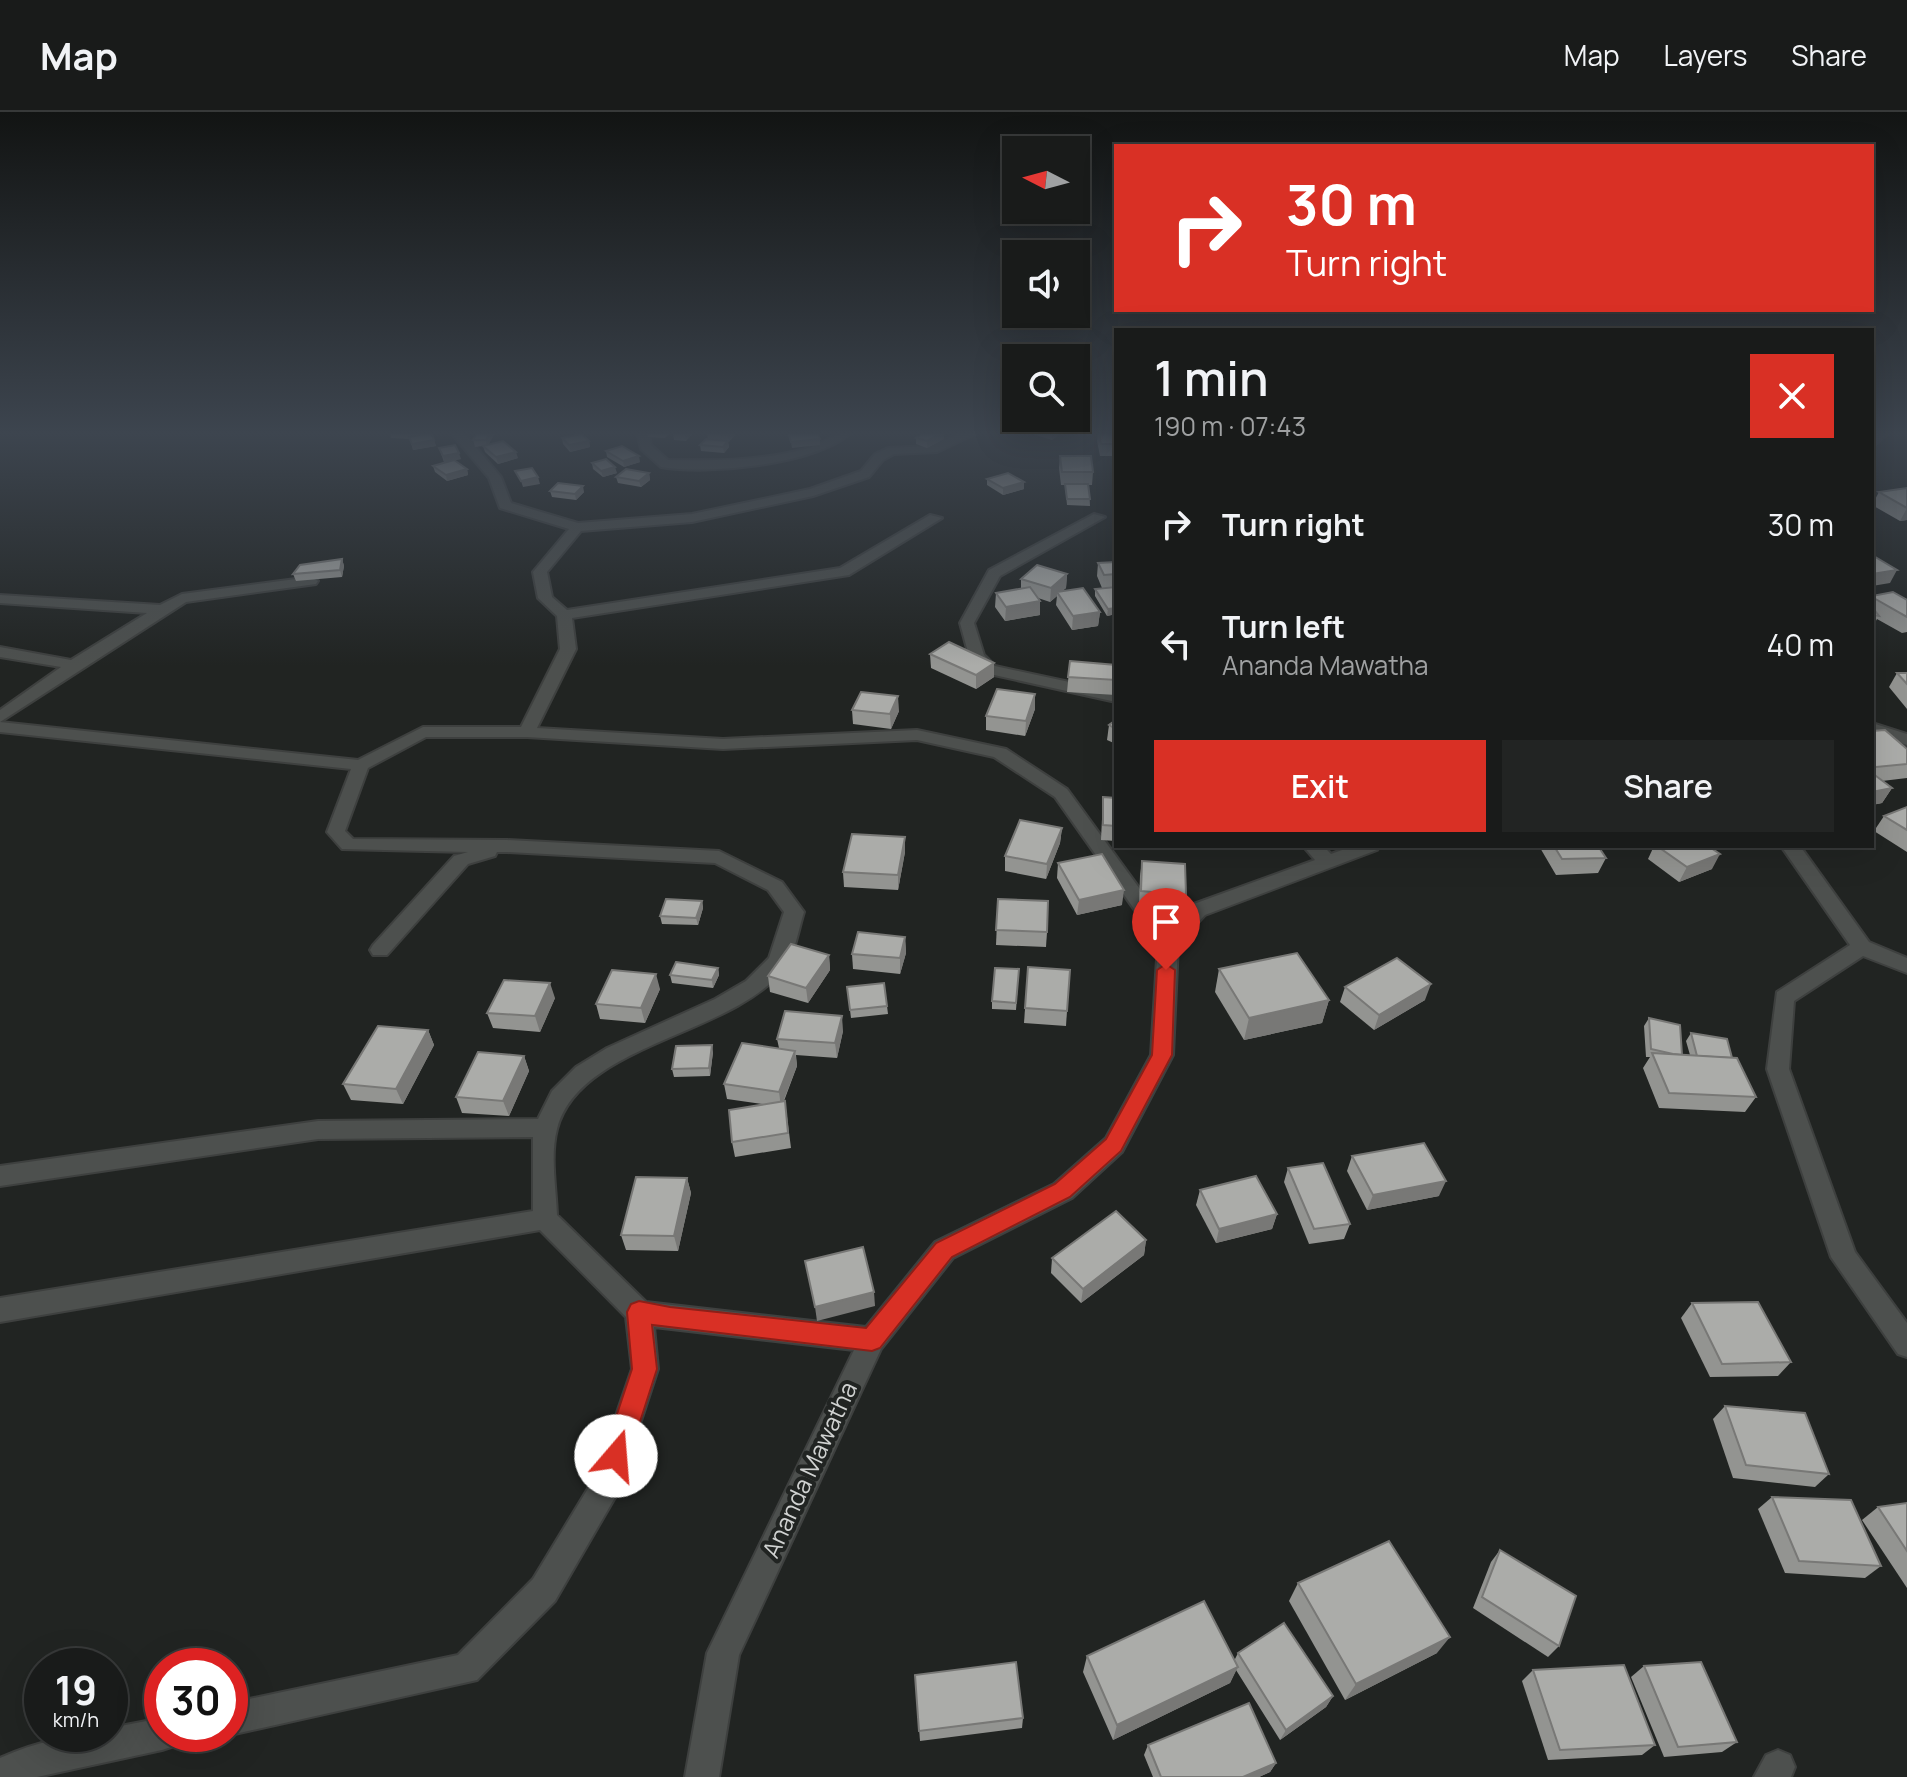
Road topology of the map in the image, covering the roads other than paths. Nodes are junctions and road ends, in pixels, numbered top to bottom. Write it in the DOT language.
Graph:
graph roads {
  1 [pos="524,511"];
  2 [pos="726,511"];
  3 [pos="1099,517"];
  4 [pos="935,518"];
  5 [pos="577,527"];
  6 [pos="311,581"];
  7 [pos="0,599"];
  8 [pos="163,610"];
  9 [pos="564,615"];
  10 [pos="0,652"];
  11 [pos="74,665"];
  12 [pos="1114,697"];
  13 [pos="0,717"];
  14 [pos="0,727"];
  15 [pos="1874,729"];
  16 [pos="527,732"];
  17 [pos="1907,740"];
  18 [pos="361,765"];
  19 [pos="507,846"];
  20 [pos="1358,848"];
  21 [pos="1791,848"];
  22 [pos="1320,854"];
  23 [pos="1168,942"];
  24 [pos="1862,947"];
  25 [pos="380,950"];
  26 [pos="1907,966"];
  27 [pos="546,1128"];
  28 [pos="0,1176"];
  29 [pos="545,1219"];
  30 [pos="0,1310"];
  31 [pos="639,1312"];
  32 [pos="872,1340"];
  33 [pos="1907,1345"];
  34 [pos="248,1715"];
  35 [pos="144,1738"];
  36 [pos="0,1775"];
  37 [pos="702,1777"];
  1 -- 5 [label="street"];
  2 -- 5 [label="street"];
  3 -- 12 [label="street"];
  4 -- 9 [label="street"];
  5 -- 9 [label="street"];
  6 -- 8 [label="street"];
  7 -- 8 [label="street"];
  8 -- 11 [label="street"];
  9 -- 16 [label="street"];
  10 -- 11 [label="street"];
  11 -- 13 [label="street"];
  14 -- 18 [label="street"];
  15 -- 17 [label="street"];
  16 -- 18 [label="street"];
  16 -- 23 [label="street"];
  18 -- 19 [label="street"];
  19 -- 25 [label="street"];
  19 -- 27 [label="street"];
  20 -- 22 [label="street"];
  21 -- 24 [label="street"];
  22 -- 23 [label="street"];
  23 -- 32 [label="street, Ananda Mawatha"];
  24 -- 26 [label="street"];
  24 -- 33 [label="street"];
  27 -- 28 [label="street"];
  27 -- 29 [label="street"];
  29 -- 30 [label="street"];
  29 -- 31 [label="street"];
  31 -- 32 [label="street"];
  31 -- 34 [label="street"];
  32 -- 37 [label="street, Ananda Mawatha"];
  35 -- 36 [label="street"];
}
